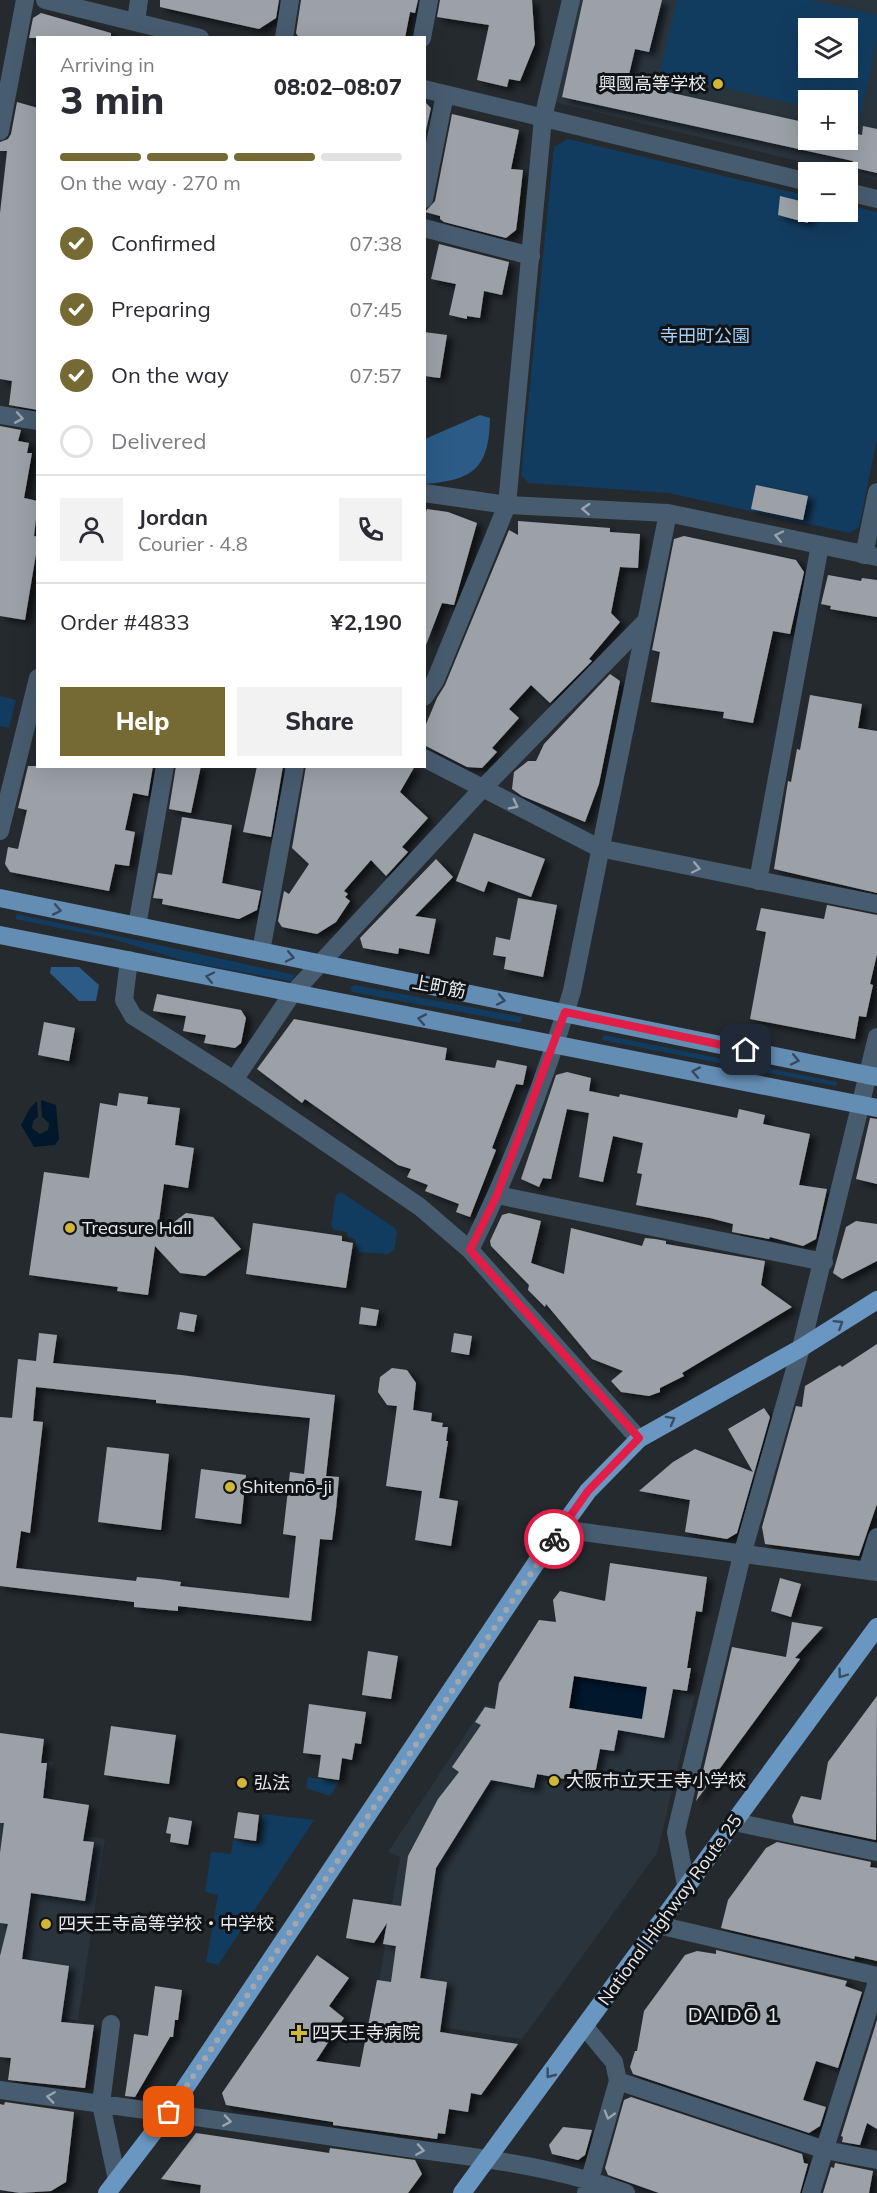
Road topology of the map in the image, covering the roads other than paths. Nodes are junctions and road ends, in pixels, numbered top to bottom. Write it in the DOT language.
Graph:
graph roads {
  1 [pos="25,0"];
  2 [pos="45,0"];
  3 [pos="139,0"];
  4 [pos="290,0"];
  5 [pos="429,0"];
  6 [pos="571,0"];
  7 [pos="135,29"];
  8 [pos="186,36"];
  9 [pos="284,36"];
  10 [pos="422,36"];
  11 [pos="426,89"];
  12 [pos="445,94"];
  13 [pos="543,118"];
  14 [pos="0,131"];
  15 [pos="798,180"];
  16 [pos="426,189"];
  17 [pos="858,194"];
  18 [pos="877,199"];
  19 [pos="426,229"];
  20 [pos="531,256"];
  21 [pos="0,415"];
  22 [pos="36,421"];
  23 [pos="877,492"];
  24 [pos="426,493"];
  25 [pos="507,505"];
  26 [pos="668,513"];
  27 [pos="820,545"];
  28 [pos="871,556"];
  29 [pos="645,622"];
  30 [pos="36,686"];
  31 [pos="426,694"];
  32 [pos="426,759"];
  33 [pos="165,768"];
  34 [pos="295,768"];
  35 [pos="482,789"];
  36 [pos="0,831"];
  37 [pos="599,848"];
  38 [pos="758,881"];
  39 [pos="0,898"];
  40 [pos="877,904"];
  41 [pos="136,926"];
  42 [pos="0,935"];
  43 [pos="261,951"];
  44 [pos="129,960"];
  45 [pos="322,964"];
  46 [pos="292,994"];
  47 [pos="565,1012"];
  48 [pos="877,1037"];
  49 [pos="554,1044"];
  50 [pos="873,1076"];
  51 [pos="234,1080"];
  52 [pos="869,1107"];
  53 [pos="497,1195"];
  54 [pos="470,1250"];
  55 [pos="824,1262"];
  56 [pos="877,1300"];
  57 [pos="801,1348"];
  58 [pos="639,1438"];
  59 [pos="561,1529"];
  60 [pos="877,1537"];
  61 [pos="742,1555"];
  62 [pos="872,1571"];
  63 [pos="877,1627"];
  64 [pos="734,1822"];
  65 [pos="877,1852"];
  66 [pos="686,1885"];
  67 [pos="658,1925"];
  68 [pos="877,1976"];
  69 [pos="877,1982"];
  70 [pos="111,2024"];
  71 [pos="585,2027"];
  72 [pos="618,2081"];
  73 [pos="0,2090"];
  74 [pos="101,2104"];
  75 [pos="169,2112"];
  76 [pos="825,2150"];
  77 [pos="486,2160"];
  78 [pos="877,2160"];
  79 [pos="588,2186"];
  80 [pos="112,2187"];
  81 [pos="462,2193"];
  82 [pos="627,2193"];
  83 [pos="811,2193"];
  1 -- 14 [label="street"];
  2 -- 7 [label="street"];
  3 -- 7 [label="street"];
  4 -- 9 [label="street"];
  5 -- 10 [label="street"];
  6 -- 13 [label="street"];
  7 -- 8 [label="street"];
  11 -- 12 [label="street"];
  12 -- 13 [label="street"];
  12 -- 16 [label="street"];
  13 -- 15 [label="street"];
  13 -- 20 [label="street"];
  17 -- 18 [label="street"];
  19 -- 20 [label="street"];
  20 -- 25 [label="street"];
  21 -- 22 [label="street, one-way"];
  23 -- 28 [label="street"];
  24 -- 25 [label="street"];
  26 -- 25 [label="street, one-way"];
  25 -- 31 [label="street"];
  27 -- 26 [label="street, one-way"];
  26 -- 29 [label="street"];
  27 -- 28 [label="street"];
  27 -- 38 [label="street"];
  29 -- 35 [label="street"];
  29 -- 37 [label="street"];
  30 -- 36 [label="street"];
  32 -- 35 [label="street"];
  33 -- 41 [label="street"];
  34 -- 43 [label="street"];
  35 -- 37 [label="street, one-way"];
  35 -- 45 [label="street"];
  37 -- 38 [label="street, one-way"];
  37 -- 47 [label="street"];
  38 -- 40 [label="street"];
  39 -- 41 [label="main road, 上町筋, one-way"];
  41 -- 43 [label="main road, 上町筋"];
  42 -- 44 [label="main road, 上町筋"];
  43 -- 45 [label="main road, 上町筋, one-way"];
  46 -- 44 [label="main road, 上町筋, one-way"];
  44 -- 51 [label="street"];
  45 -- 46 [label="street"];
  45 -- 47 [label="main road, 上町筋, one-way"];
  49 -- 46 [label="main road, 上町筋, one-way"];
  46 -- 51 [label="street"];
  47 -- 49 [label="street"];
  47 -- 50 [label="main road, 上町筋, one-way"];
  48 -- 50 [label="street"];
  52 -- 49 [label="main road, 上町筋, one-way"];
  49 -- 53 [label="street"];
  50 -- 52 [label="street"];
  51 -- 54 [label="street"];
  52 -- 55 [label="street"];
  53 -- 54 [label="street"];
  53 -- 55 [label="street"];
  54 -- 58 [label="street"];
  55 -- 57 [label="street"];
  57 -- 56 [label="highway, one-way"];
  58 -- 57 [label="highway, one-way"];
  57 -- 61 [label="street"];
  58 -- 59 [label="highway"];
  59 -- 61 [label="street"];
  59 -- 75 [label="highway"];
  60 -- 62 [label="street"];
  61 -- 62 [label="street"];
  61 -- 66 [label="street"];
  63 -- 64 [label="highway, National Highway Route 25, one-way"];
  64 -- 65 [label="street"];
  64 -- 66 [label="highway, National Highway Route 25"];
  66 -- 67 [label="highway, National Highway Route 25"];
  67 -- 68 [label="street"];
  67 -- 71 [label="highway, National Highway Route 25"];
  69 -- 76 [label="street"];
  70 -- 74 [label="street"];
  71 -- 72 [label="street"];
  71 -- 77 [label="highway, National Highway Route 25, one-way"];
  72 -- 76 [label="street"];
  72 -- 79 [label="street, one-way"];
  74 -- 73 [label="street, one-way"];
  74 -- 75 [label="street"];
  74 -- 80 [label="street"];
  75 -- 77 [label="street, one-way"];
  75 -- 80 [label="highway"];
  76 -- 78 [label="street"];
  76 -- 83 [label="street"];
  77 -- 79 [label="street"];
  77 -- 81 [label="highway, National Highway Route 25"];
  79 -- 82 [label="street"];
}
